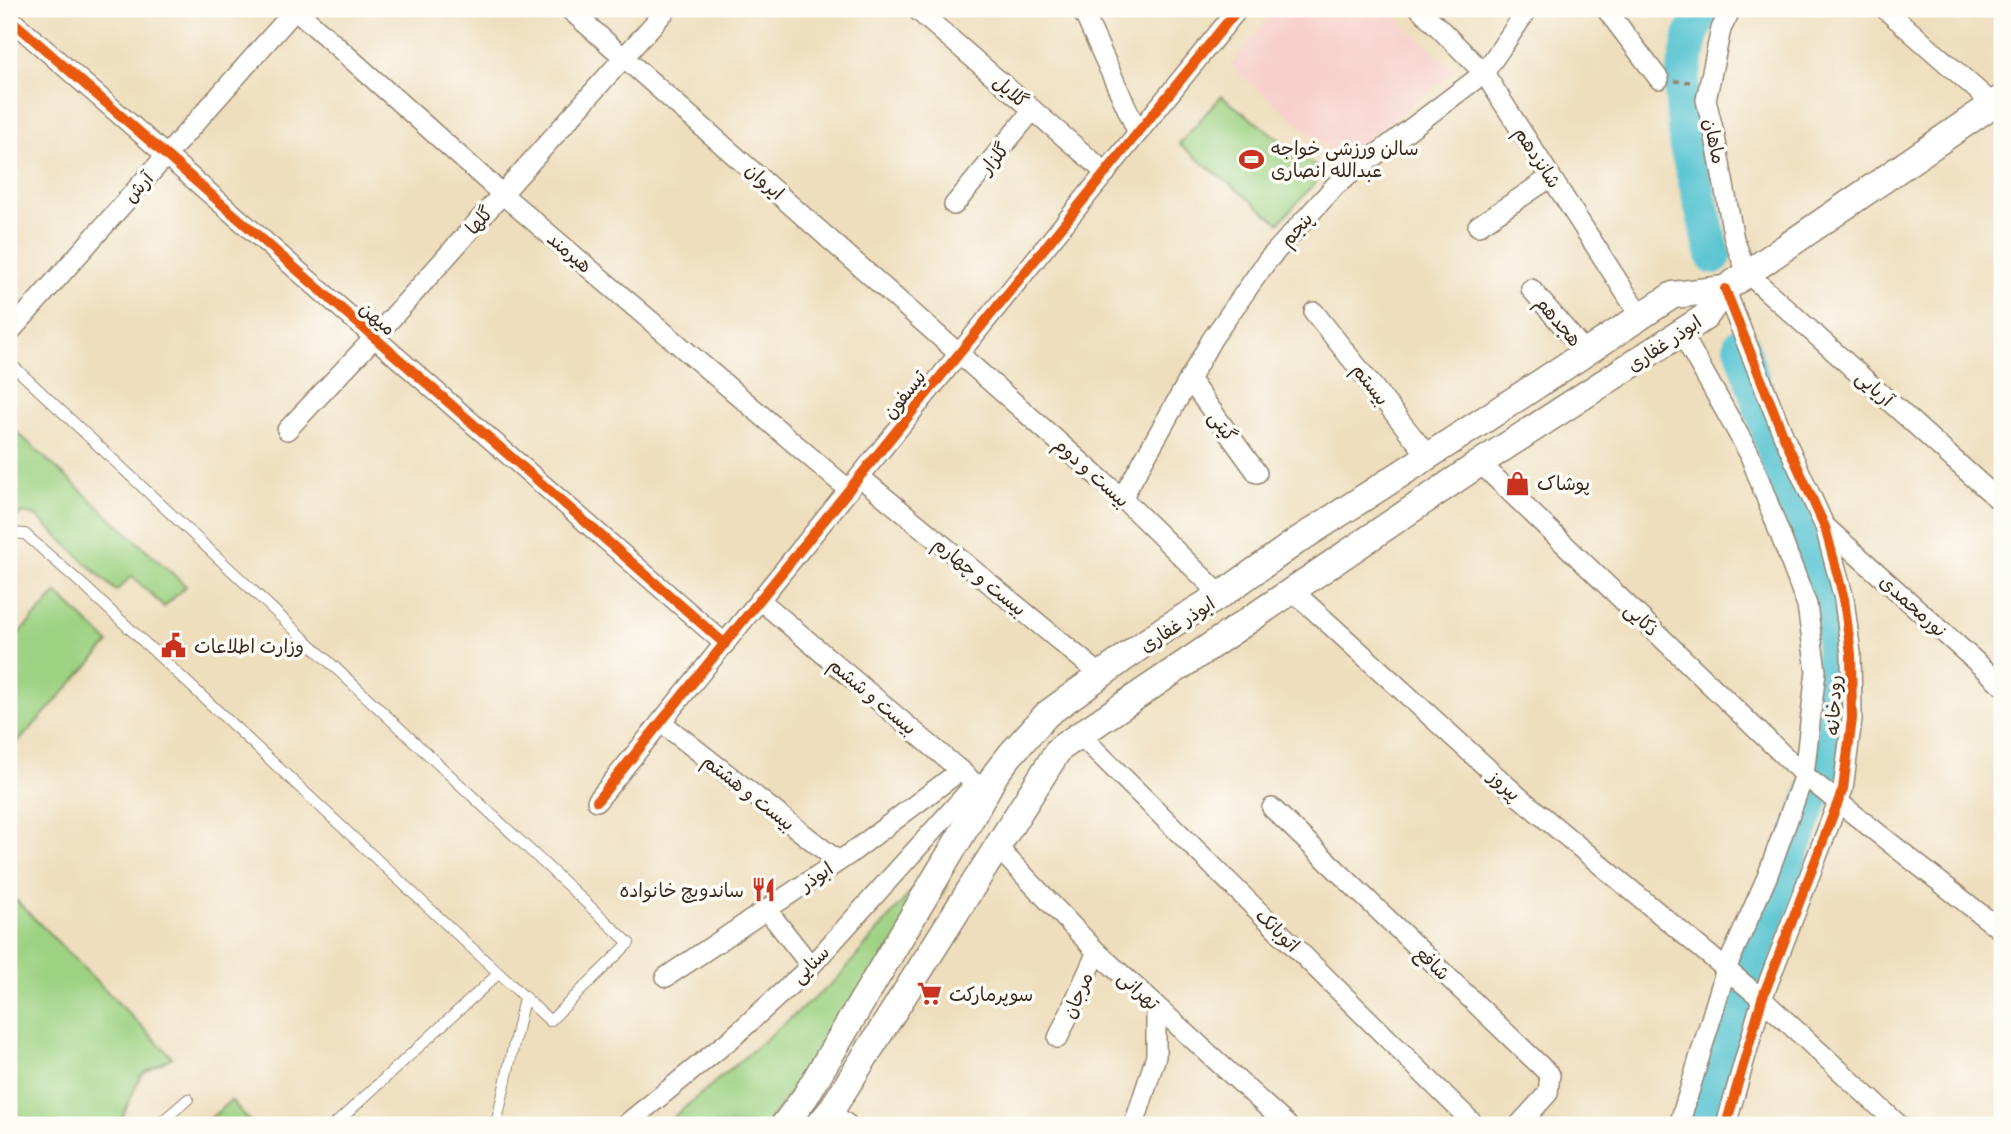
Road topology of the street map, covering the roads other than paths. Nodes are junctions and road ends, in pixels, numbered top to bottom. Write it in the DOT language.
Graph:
graph roads {
  1 [pos="295,9"];
  2 [pos="569,9"];
  3 [pos="667,9"];
  4 [pos="916,9"];
  5 [pos="1083,9"];
  6 [pos="1238,9"];
  7 [pos="1420,9"];
  8 [pos="1528,9"];
  9 [pos="1606,9"];
  10 [pos="1731,9"];
  11 [pos="1885,9"];
  12 [pos="9,18"];
  13 [pos="625,56"];
  14 [pos="1484,73"];
  15 [pos="1659,79"];
  16 [pos="1999,105"];
  17 [pos="1033,110"];
  18 [pos="1138,133"];
  19 [pos="166,155"];
  20 [pos="1106,173"];
  21 [pos="1551,177"];
  22 [pos="502,194"];
  23 [pos="954,205"];
  24 [pos="1478,226"];
  25 [pos="1747,273"];
  26 [pos="1531,289"];
  27 [pos="1725,289"];
  28 [pos="1314,312"];
  29 [pos="1641,317"];
  30 [pos="1681,332"];
  31 [pos="9,333"];
  32 [pos="374,338"];
  33 [pos="1586,353"];
  34 [pos="959,354"];
  35 [pos="9,362"];
  36 [pos="1189,379"];
  37 [pos="287,430"];
  38 [pos="1428,456"];
  39 [pos="1480,463"];
  40 [pos="1257,472"];
  41 [pos="854,484"];
  42 [pos="1122,498"];
  43 [pos="2002,503"];
  44 [pos="1825,527"];
  45 [pos="9,533"];
  46 [pos="1293,591"];
  47 [pos="1221,595"];
  48 [pos="760,600"];
  49 [pos="725,643"];
  50 [pos="1101,675"];
  51 [pos="2002,685"];
  52 [pos="661,722"];
  53 [pos="1080,735"];
  54 [pos="961,770"];
  55 [pos="1804,775"];
  56 [pos="981,788"];
  57 [pos="597,801"];
  58 [pos="1838,801"];
  59 [pos="1272,808"];
  60 [pos="969,822"];
  61 [pos="998,848"];
  62 [pos="838,861"];
  63 [pos="767,910"];
  64 [pos="2002,931"];
  65 [pos="1097,952"];
  66 [pos="811,966"];
  67 [pos="1726,969"];
  68 [pos="498,974"];
  69 [pos="666,977"];
  70 [pos="524,998"];
  71 [pos="1762,999"];
  72 [pos="1156,1006"];
  73 [pos="1058,1038"];
  74 [pos="188,1099"];
  75 [pos="832,1121"];
  76 [pos="158,1125"];
  77 [pos="334,1125"];
  78 [pos="496,1125"];
  79 [pos="625,1125"];
  80 [pos="785,1125"];
  81 [pos="1134,1125"];
  82 [pos="1287,1125"];
  83 [pos="1475,1125"];
  84 [pos="1519,1125"];
  85 [pos="1679,1125"];
  86 [pos="1726,1125"];
  87 [pos="1899,1125"];
  1 -- 19 [label="street, آرش"];
  1 -- 22 [label="street, هیرمند"];
  2 -- 13 [label="street, ایروان"];
  3 -- 13 [label="street, گلها"];
  4 -- 17 [label="street, گلایل"];
  5 -- 18 [label="street"];
  6 -- 18 [label="street, تیسفون"];
  7 -- 14 [label="street, شانزدهم"];
  8 -- 14 [label="street, پنجم"];
  9 -- 15 [label="street"];
  10 -- 25 [label="street, ماهان"];
  11 -- 16 [label="street"];
  12 -- 19 [label="street, میهن"];
  13 -- 22 [label="street, گلها"];
  13 -- 34 [label="street, ایروان"];
  14 -- 21 [label="street, شانزدهم"];
  14 -- 36 [label="street, پنجم"];
  16 -- 25 [label="main road, ابوذر غفاری"];
  17 -- 20 [label="street, گلایل"];
  17 -- 23 [label="street, گلزار"];
  18 -- 20 [label="street, تیسفون"];
  19 -- 31 [label="street, آرش"];
  19 -- 32 [label="street, میهن"];
  20 -- 34 [label="street, تیسفون"];
  21 -- 24 [label="street"];
  21 -- 29 [label="street, شانزدهم"];
  22 -- 32 [label="street, گلها"];
  22 -- 41 [label="street, هیرمند"];
  25 -- 27 [label="main road, ابوذر غفاری"];
  25 -- 43 [label="street, آریایی"];
  26 -- 33 [label="street, هجدهم"];
  27 -- 29 [label="main road, ابوذر غفاری"];
  27 -- 30 [label="main road, ابوذر غفاری"];
  27 -- 44 [label="street, رودخانه"];
  28 -- 38 [label="street, بیستم"];
  29 -- 33 [label="main road, ابوذر غفاری"];
  30 -- 39 [label="main road, ابوذر غفاری"];
  30 -- 55 [label="street, رودخانه"];
  32 -- 37 [label="street, گلها"];
  32 -- 49 [label="street, میهن"];
  33 -- 38 [label="main road, ابوذر غفاری"];
  34 -- 41 [label="street, تیسفون"];
  34 -- 42 [label="street, بیست و دوم"];
  35 -- 70 [label="lane"];
  36 -- 40 [label="street, گیتی"];
  36 -- 42 [label="street, پنجم"];
  38 -- 47 [label="main road, ابوذر غفاری"];
  39 -- 46 [label="main road, ابوذر غفاری"];
  39 -- 55 [label="street, ذکایی"];
  41 -- 48 [label="street, تیسفون"];
  41 -- 50 [label="street, بیست و چهارم"];
  42 -- 47 [label="street, بیست و دوم"];
  44 -- 51 [label="street, نورمحمدی"];
  44 -- 58 [label="street, رودخانه"];
  45 -- 68 [label="lane"];
  46 -- 53 [label="main road, ابوذر غفاری"];
  46 -- 67 [label="street, پیروز"];
  47 -- 50 [label="main road, ابوذر غفاری"];
  48 -- 49 [label="street, تیسفون"];
  48 -- 54 [label="street, بیست و ششم"];
  49 -- 52 [label="street, تیسفون"];
  50 -- 56 [label="main road, ابوذر غفاری"];
  52 -- 57 [label="street, تیسفون"];
  52 -- 62 [label="street, بیست و هشتم"];
  53 -- 61 [label="main road, ابوذر غفاری"];
  53 -- 83 [label="street, اتوبانک"];
  54 -- 56 [label="street, بیست و ششم"];
  54 -- 62 [label="street, ابوذر"];
  55 -- 58 [label="street, ذکایی"];
  55 -- 67 [label="street, رودخانه"];
  56 -- 60 [label="main road, ابوذر غفاری"];
  56 -- 66 [label="street, سنایی"];
  58 -- 64 [label="street"];
  58 -- 71 [label="street, رودخانه"];
  59 -- 84 [label="street, شافع"];
  60 -- 61 [label="main road"];
  60 -- 80 [label="main road, ابوذر غفاری"];
  61 -- 65 [label="street, تهرانی"];
  61 -- 75 [label="main road, ابوذر غفاری"];
  62 -- 63 [label="street, ابوذر"];
  63 -- 66 [label="street"];
  63 -- 69 [label="street, ابوذر"];
  65 -- 72 [label="street, تهرانی"];
  65 -- 73 [label="street, مرجان"];
  66 -- 79 [label="street, سنایی"];
  67 -- 71 [label="street, پیروز"];
  67 -- 85 [label="street, رودخانه"];
  68 -- 70 [label="lane"];
  68 -- 77 [label="lane"];
  70 -- 78 [label="lane"];
  71 -- 86 [label="street, رودخانه"];
  71 -- 87 [label="street"];
  72 -- 81 [label="street"];
  72 -- 82 [label="street, تهرانی"];
  74 -- 76 [label="lane"];
}
